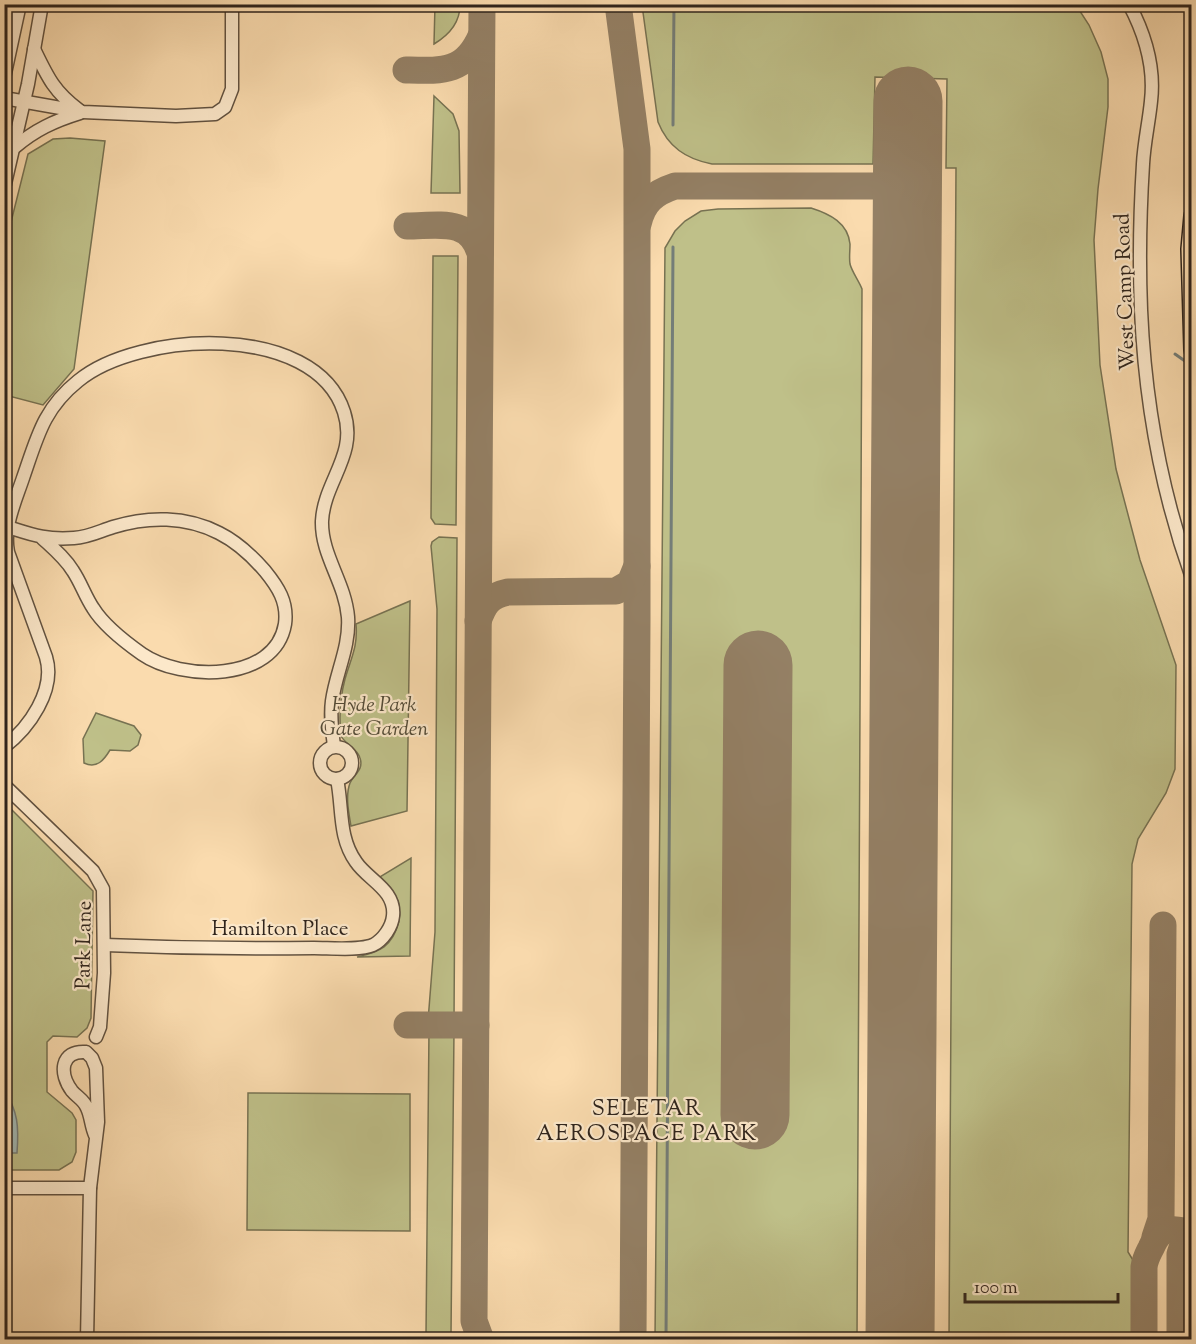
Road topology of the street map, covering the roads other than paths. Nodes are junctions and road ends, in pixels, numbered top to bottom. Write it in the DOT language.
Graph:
graph roads {
  1 [pos="20,4"];
  2 [pos="42,4"];
  3 [pos="232,4"];
  4 [pos="1129,4"];
  5 [pos="13,42"];
  6 [pos="34,49"];
  7 [pos="4,53"];
  8 [pos="4,78"];
  9 [pos="4,98"];
  10 [pos="25,101"];
  11 [pos="83,112"];
  12 [pos="15,147"];
  13 [pos="4,188"];
  14 [pos="1191,216"];
  15 [pos="1191,350"];
  16 [pos="8,527"];
  17 [pos="42,538"];
  18 [pos="75,538"];
  19 [pos="64,558"];
  20 [pos="1191,578"];
  21 [pos="334,746"];
  22 [pos="4,747"];
  23 [pos="337,779"];
  24 [pos="4,785"];
  25 [pos="105,945"];
  26 [pos="96,1037"];
  27 [pos="95,1135"];
  28 [pos="4,1188"];
  29 [pos="90,1188"];
  30 [pos="87,1340"];
  1 -- 5 [label="street"];
  2 -- 6 [label="street"];
  3 -- 11 [label="street"];
  4 -- 20 [label="street, West Camp Road"];
  5 -- 7 [label="street"];
  5 -- 8 [label="street"];
  6 -- 10 [label="street"];
  6 -- 11 [label="street"];
  9 -- 10 [label="street"];
  10 -- 11 [label="street"];
  10 -- 12 [label="street"];
  11 -- 12 [label="street"];
  12 -- 13 [label="street"];
  14 -- 15 [label="main road"];
  16 -- 17 [label="street"];
  16 -- 21 [label="street"];
  16 -- 22 [label="street"];
  17 -- 18 [label="street"];
  17 -- 19 [label="street"];
  18 -- 19 [label="street"];
  18 -- 19 [label="street"];
  21 -- 23 [label="street"];
  21 -- 23 [label="street"];
  23 -- 25 [label="street, Hamilton Place"];
  24 -- 25 [label="street, Park Lane"];
  25 -- 26 [label="street, Park Lane"];
  27 -- 27 [label="street"];
  27 -- 29 [label="street"];
  28 -- 29 [label="street"];
  29 -- 30 [label="street"];
}
